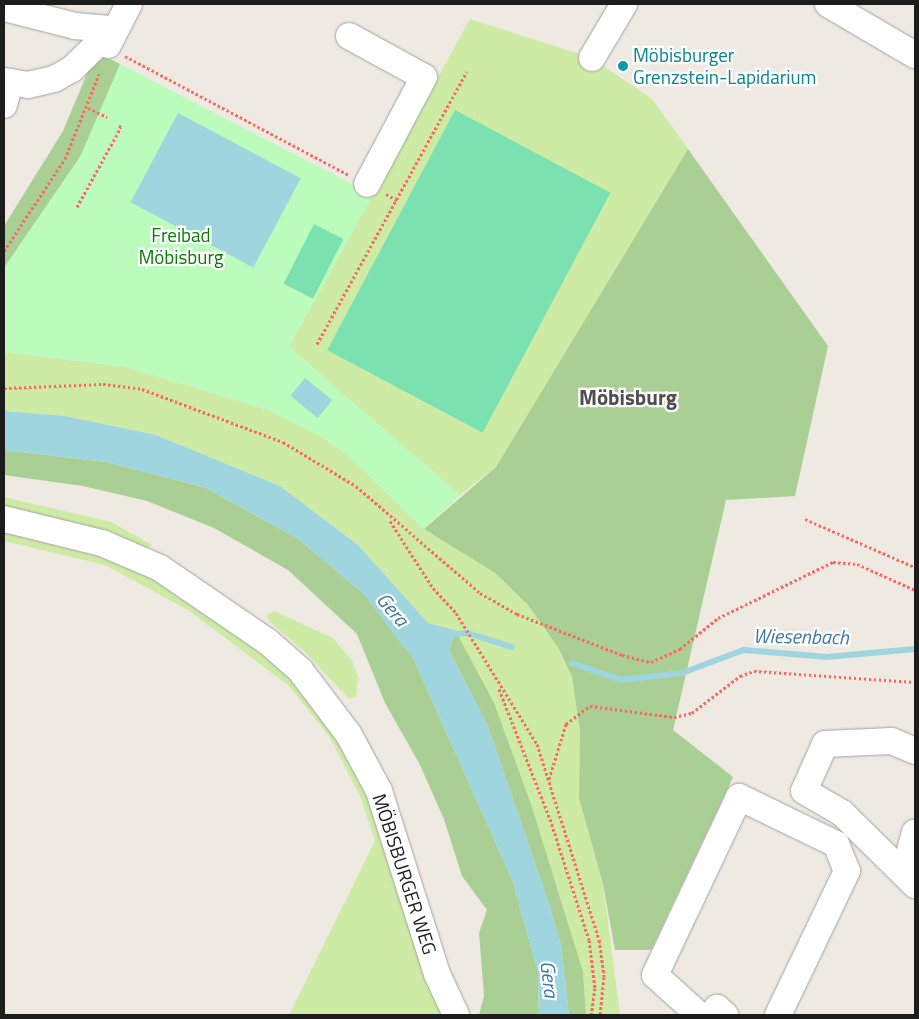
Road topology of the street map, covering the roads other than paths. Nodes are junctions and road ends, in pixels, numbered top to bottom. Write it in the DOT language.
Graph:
graph roads {
  1 [pos="129,4"];
  2 [pos="624,4"];
  3 [pos="828,4"];
  4 [pos="4,8"];
  5 [pos="349,36"];
  6 [pos="110,38"];
  7 [pos="915,55"];
  8 [pos="592,58"];
  9 [pos="6,89"];
  10 [pos="367,184"];
  11 [pos="4,519"];
  12 [pos="915,751"];
  13 [pos="915,832"];
  14 [pos="911,881"];
  15 [pos="456,1015"];
  16 [pos="700,1015"];
  17 [pos="712,1015"];
  18 [pos="725,1015"];
  19 [pos="778,1015"];
  1 -- 6 [label="street"];
  2 -- 8 [label="street"];
  3 -- 7 [label="street"];
  4 -- 6 [label="street"];
  5 -- 10 [label="street"];
  6 -- 9 [label="street"];
  11 -- 15 [label="street, MÖBISBURGER WEG"];
  12 -- 14 [label="street"];
  13 -- 14 [label="street"];
  16 -- 19 [label="street"];
  17 -- 18 [label="street"];
}
